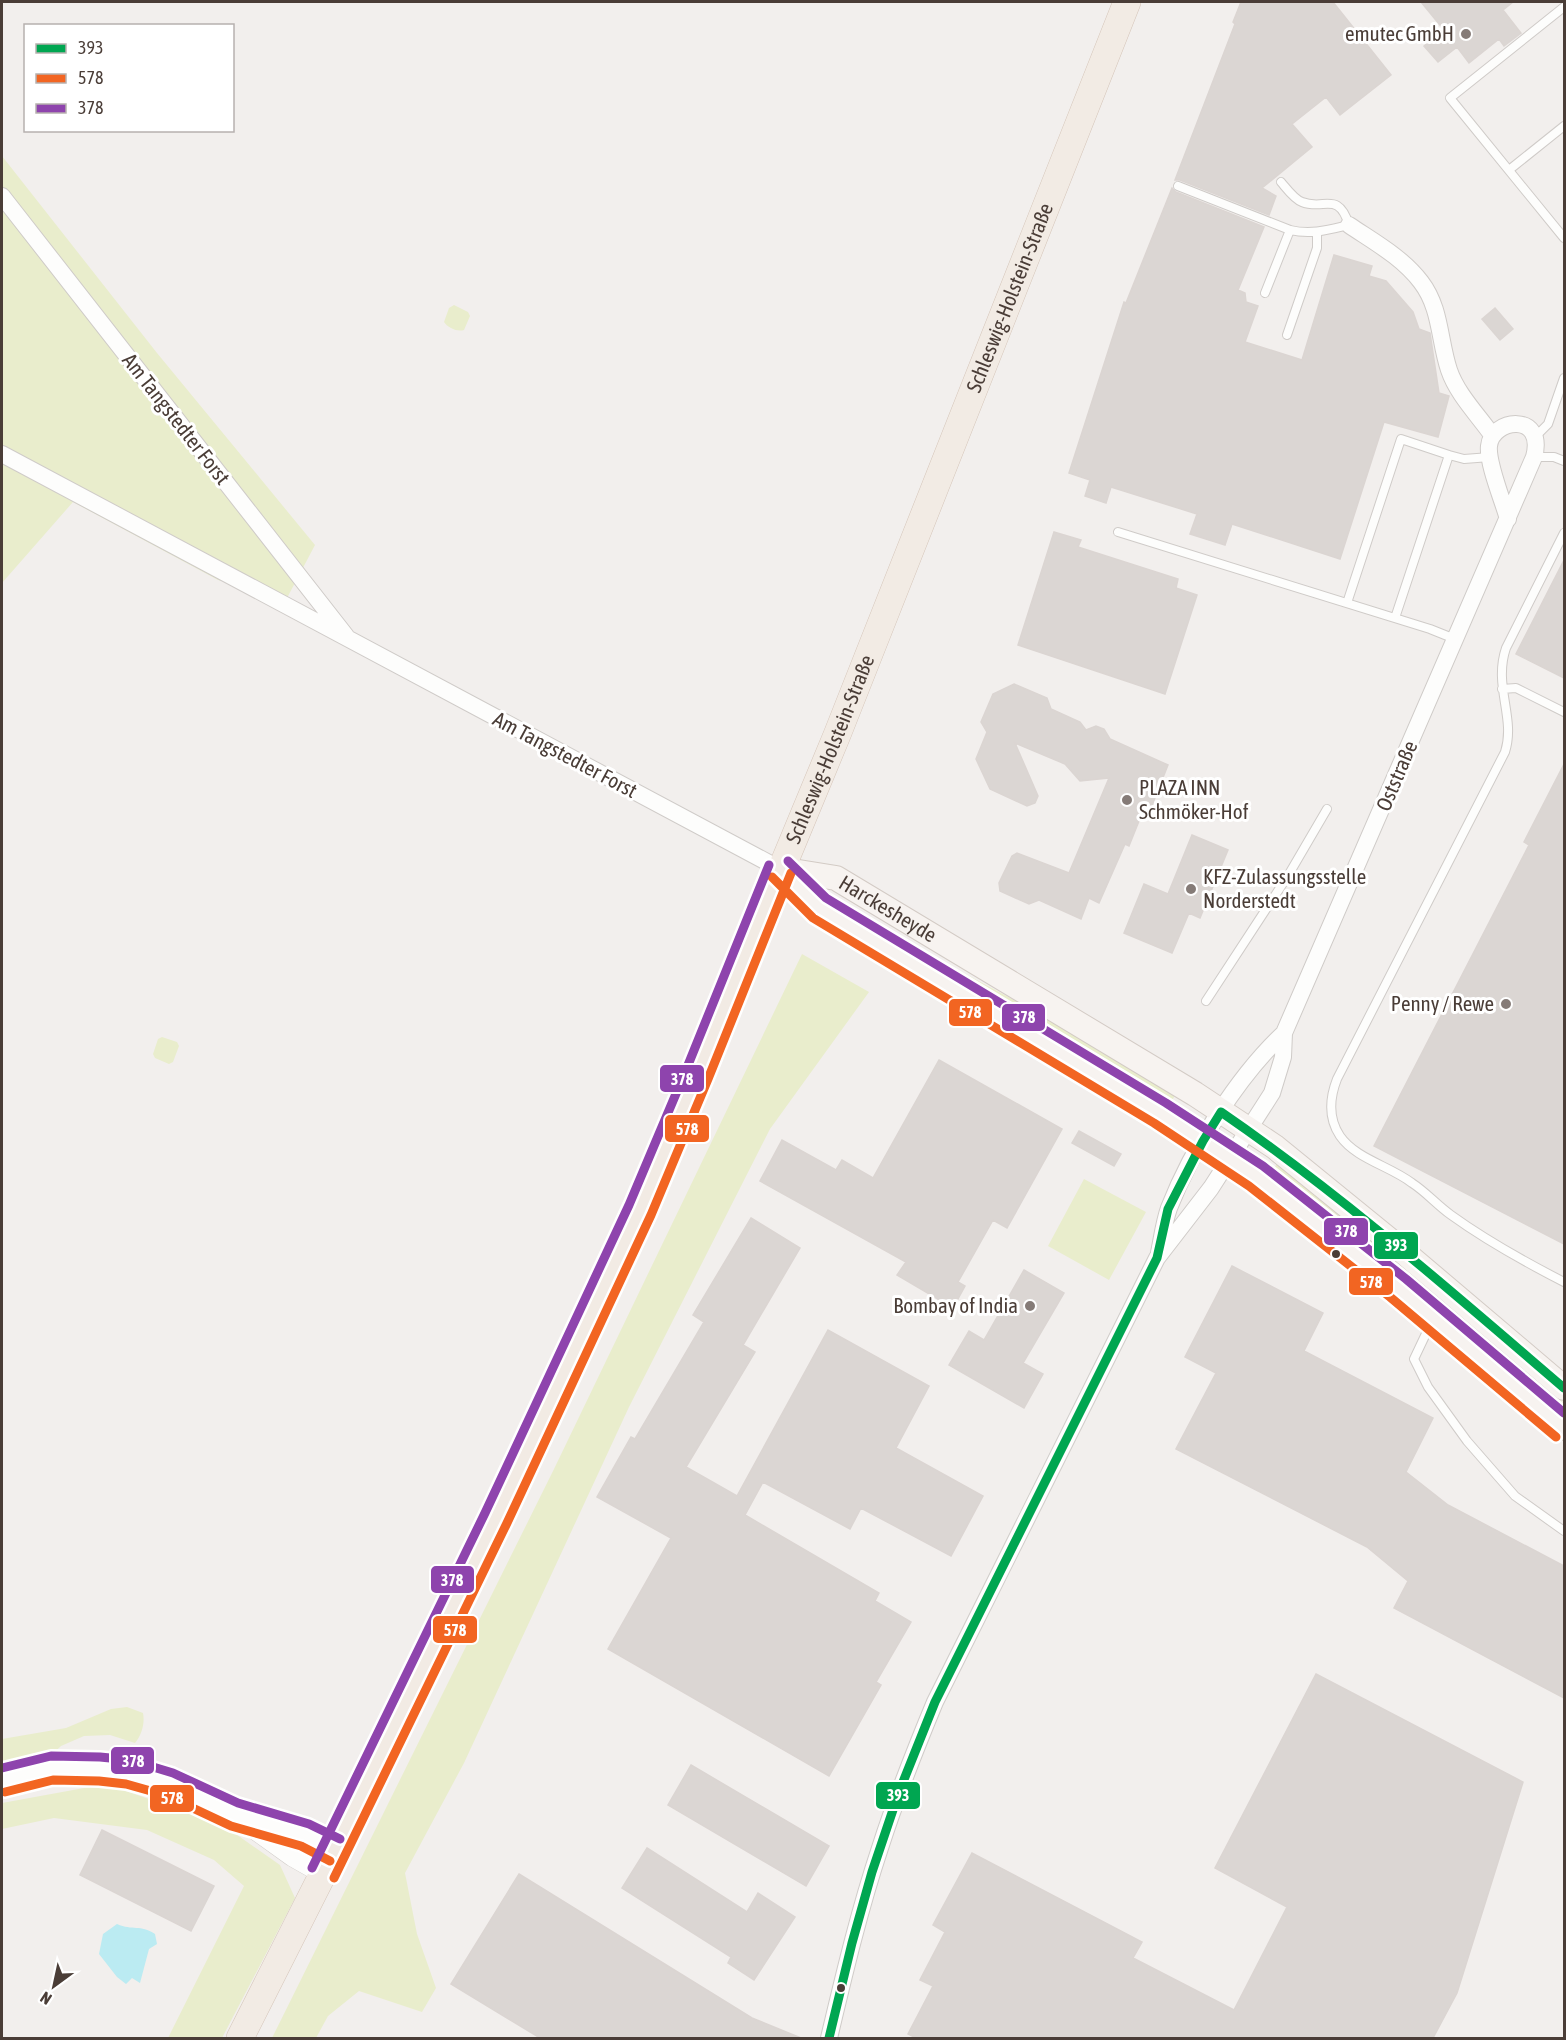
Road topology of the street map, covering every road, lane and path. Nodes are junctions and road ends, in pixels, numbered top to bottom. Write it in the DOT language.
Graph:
graph roads {
  1 [pos="1127,2"];
  2 [pos="1564,7"];
  3 [pos="1564,126"];
  4 [pos="1509,170"];
  5 [pos="1281,182"];
  6 [pos="1178,186"];
  7 [pos="2,196"];
  8 [pos="1349,225"];
  9 [pos="1290,230"];
  10 [pos="1317,233"];
  11 [pos="1564,238"];
  12 [pos="1265,294"];
  13 [pos="1287,335"];
  14 [pos="1564,378"];
  15 [pos="1492,435"];
  16 [pos="1536,436"];
  17 [pos="2,454"];
  18 [pos="1449,455"];
  19 [pos="1490,457"];
  20 [pos="1534,457"];
  21 [pos="1564,460"];
  22 [pos="1508,519"];
  23 [pos="1118,532"];
  24 [pos="1564,533"];
  25 [pos="1347,603"];
  26 [pos="1395,618"];
  27 [pos="1456,639"];
  28 [pos="350,641"];
  29 [pos="1502,689"];
  30 [pos="1564,712"];
  31 [pos="1328,809"];
  32 [pos="780,869"];
  33 [pos="1206,1001"];
  34 [pos="1284,1033"];
  35 [pos="1221,1112"];
  36 [pos="1249,1131"];
  37 [pos="1203,1141"];
  38 [pos="1231,1159"];
  39 [pos="1157,1258"];
  40 [pos="1564,1282"];
  41 [pos="1433,1317"];
  42 [pos="1564,1388"];
  43 [pos="1564,1428"];
  44 [pos="1564,1532"];
  45 [pos="2,1780"];
  46 [pos="329,1862"];
  47 [pos="240,2038"];
  48 [pos="829,2038"];
  1 -- 32 [label="main road, Schleswig-Holstein-Straße"];
  2 -- 4 [label="lane"];
  3 -- 4 [label="lane"];
  4 -- 11 [label="lane"];
  5 -- 8 [label="lane"];
  6 -- 9 [label="lane"];
  7 -- 28 [label="street, Am Tangstedter Forst"];
  8 -- 10 [label="lane"];
  8 -- 15 [label="street"];
  9 -- 10 [label="lane"];
  9 -- 12 [label="lane"];
  10 -- 13 [label="lane"];
  14 -- 16 [label="lane"];
  15 -- 16 [label="street"];
  15 -- 19 [label="street"];
  16 -- 20 [label="street, Oststraße"];
  17 -- 28 [label="street, Am Tangstedter Forst"];
  18 -- 19 [label="lane"];
  18 -- 25 [label="lane"];
  18 -- 26 [label="lane"];
  19 -- 22 [label="street"];
  20 -- 21 [label="lane"];
  20 -- 22 [label="street, Oststraße"];
  22 -- 27 [label="street, Oststraße"];
  23 -- 25 [label="lane"];
  24 -- 29 [label="lane"];
  25 -- 26 [label="lane"];
  26 -- 27 [label="lane"];
  27 -- 34 [label="street, Oststraße"];
  28 -- 32 [label="street, Am Tangstedter Forst"];
  29 -- 30 [label="lane"];
  29 -- 40 [label="lane"];
  31 -- 33 [label="lane"];
  32 -- 35 [label="main road, Harckesheyde"];
  32 -- 37 [label="main road, Harckesheyde"];
  32 -- 46 [label="main road, Schleswig-Holstein-Straße"];
  34 -- 35 [label="street, Oststraße"];
  34 -- 36 [label="street, Oststraße"];
  35 -- 36 [label="main road, Harckesheyde"];
  35 -- 37 [label="street, Oststraße"];
  36 -- 38 [label="street, Oststraße"];
  36 -- 42 [label="main road, Harckesheyde"];
  37 -- 38 [label="main road, Harckesheyde"];
  37 -- 39 [label="street, Oststraße"];
  38 -- 39 [label="street, Oststraße"];
  38 -- 41 [label="main road, Harckesheyde"];
  39 -- 48 [label="street, Oststraße"];
  41 -- 43 [label="main road, Harckesheyde"];
  41 -- 44 [label="lane"];
  45 -- 46 [label="street"];
  46 -- 47 [label="main road, Schleswig-Holstein-Straße"];
}
